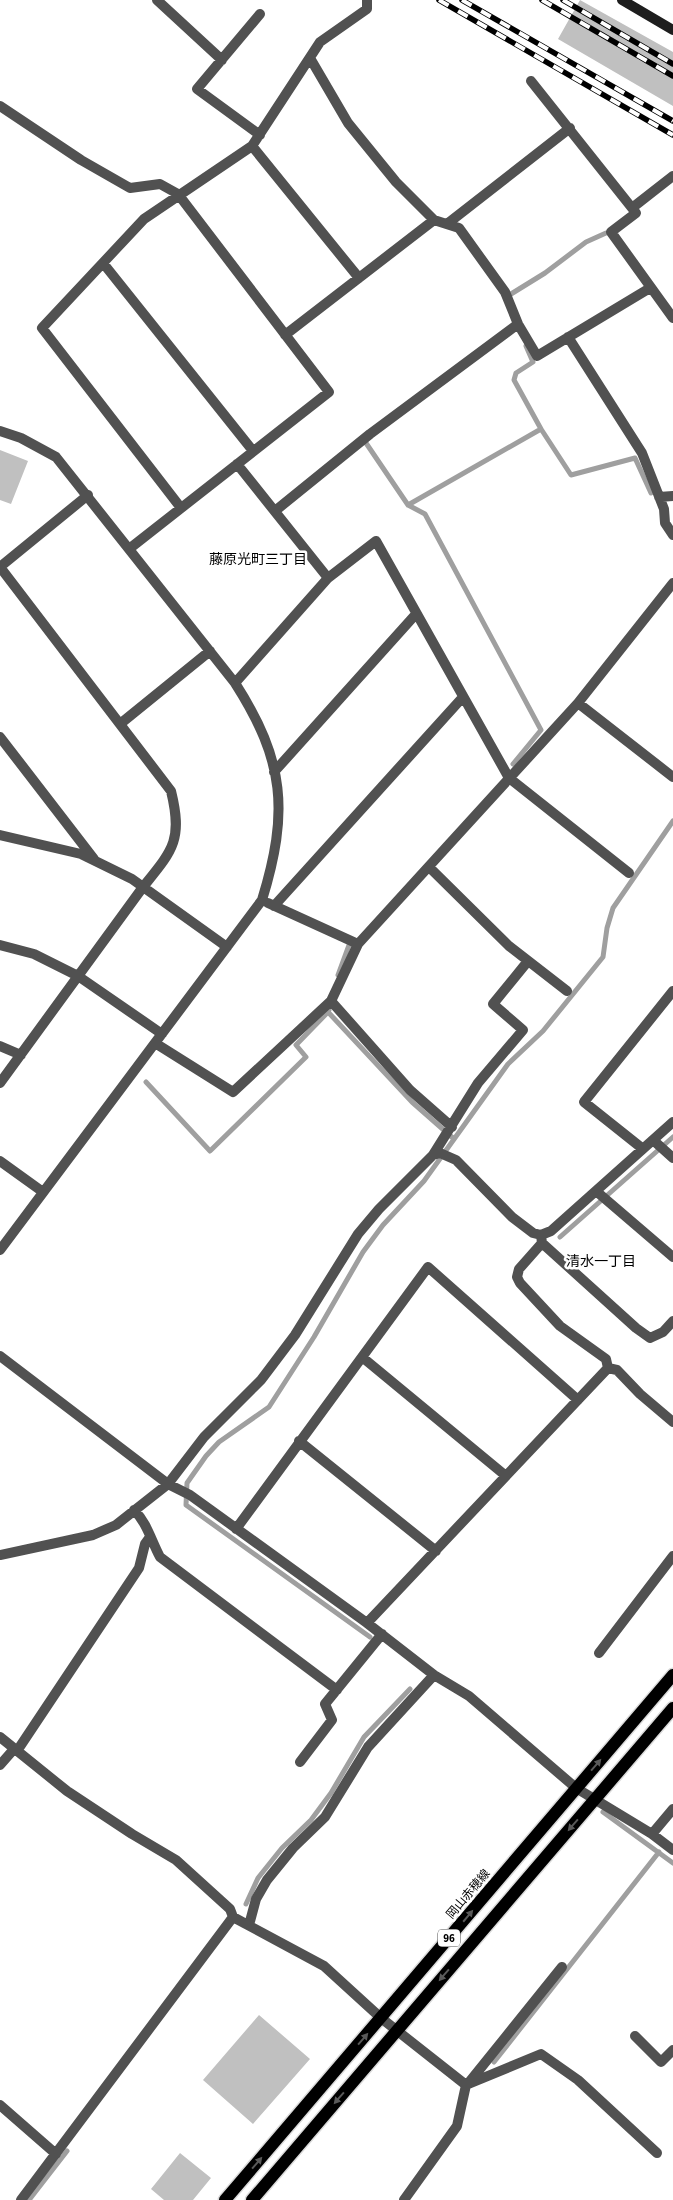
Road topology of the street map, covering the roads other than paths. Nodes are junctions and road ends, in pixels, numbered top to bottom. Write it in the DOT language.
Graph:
graph roads {
  1 [pos="157,0"];
  2 [pos="367,0"];
  3 [pos="622,0"];
  4 [pos="260,14"];
  5 [pos="673,30"];
  6 [pos="310,58"];
  7 [pos="222,60"];
  8 [pos="531,81"];
  9 [pos="0,106"];
  10 [pos="570,128"];
  11 [pos="260,135"];
  12 [pos="252,146"];
  13 [pos="673,176"];
  14 [pos="178,194"];
  15 [pos="632,208"];
  16 [pos="434,220"];
  17 [pos="447,224"];
  18 [pos="103,262"];
  19 [pos="359,278"];
  20 [pos="650,288"];
  21 [pos="673,318"];
  22 [pos="518,324"];
  23 [pos="285,335"];
  24 [pos="568,337"];
  25 [pos="0,431"];
  26 [pos="253,452"];
  27 [pos="237,464"];
  28 [pos="88,495"];
  29 [pos="673,496"];
  30 [pos="659,497"];
  31 [pos="182,508"];
  32 [pos="275,511"];
  33 [pos="673,535"];
  34 [pos="129,549"];
  35 [pos="0,567"];
  36 [pos="328,578"];
  37 [pos="673,584"];
  38 [pos="416,614"];
  39 [pos="210,651"];
  40 [pos="235,682"];
  41 [pos="463,697"];
  42 [pos="578,703"];
  43 [pos="120,724"];
  44 [pos="0,737"];
  45 [pos="274,772"];
  46 [pos="673,777"];
  47 [pos="509,778"];
  48 [pos="0,835"];
  49 [pos="96,861"];
  50 [pos="429,867"];
  51 [pos="629,873"];
  52 [pos="143,887"];
  53 [pos="262,900"];
  54 [pos="274,906"];
  55 [pos="358,944"];
  56 [pos="0,945"];
  57 [pos="227,947"];
  58 [pos="528,961"];
  59 [pos="78,976"];
  60 [pos="567,991"];
  61 [pos="673,991"];
  62 [pos="331,1001"];
  63 [pos="162,1034"];
  64 [pos="155,1043"];
  65 [pos="0,1046"];
  66 [pos="21,1055"];
  67 [pos="0,1083"];
  68 [pos="673,1122"];
  69 [pos="449,1131"];
  70 [pos="658,1145"];
  71 [pos="643,1149"];
  72 [pos="441,1155"];
  73 [pos="673,1158"];
  74 [pos="0,1161"];
  75 [pos="43,1192"];
  76 [pos="601,1196"];
  77 [pos="542,1239"];
  78 [pos="0,1250"];
  79 [pos="673,1257"];
  80 [pos="673,1321"];
  81 [pos="0,1356"];
  82 [pos="362,1357"];
  83 [pos="608,1368"];
  84 [pos="578,1400"];
  85 [pos="673,1422"];
  86 [pos="299,1441"];
  87 [pos="506,1476"];
  88 [pos="168,1484"];
  89 [pos="134,1510"];
  90 [pos="236,1529"];
  91 [pos="150,1537"];
  92 [pos="436,1551"];
  93 [pos="0,1555"];
  94 [pos="673,1556"];
  95 [pos="367,1623"];
  96 [pos="382,1634"];
  97 [pos="600,1653"];
  98 [pos="434,1675"];
  99 [pos="673,1675"];
  100 [pos="337,1690"];
  101 [pos="673,1708"];
  102 [pos="0,1737"];
  103 [pos="16,1750"];
  104 [pos="300,1762"];
  105 [pos="0,1765"];
  106 [pos="576,1788"];
  107 [pos="595,1800"];
  108 [pos="673,1809"];
  109 [pos="652,1834"];
  110 [pos="673,1850"];
  111 [pos="233,1917"];
  112 [pos="249,1925"];
  113 [pos="562,1967"];
  114 [pos="381,2018"];
  115 [pos="397,2030"];
  116 [pos="635,2036"];
  117 [pos="673,2050"];
  118 [pos="466,2085"];
  119 [pos="0,2105"];
  120 [pos="657,2153"];
  121 [pos="56,2154"];
  122 [pos="21,2200"];
  123 [pos="225,2200"];
  124 [pos="252,2200"];
  125 [pos="404,2200"];
  1 -- 7 [label="street"];
  2 -- 6 [label="street"];
  3 -- 5 [label="street"];
  4 -- 7 [label="street"];
  6 -- 11 [label="street"];
  6 -- 16 [label="street"];
  7 -- 11 [label="street"];
  8 -- 10 [label="street"];
  9 -- 14 [label="street"];
  10 -- 15 [label="street"];
  10 -- 17 [label="street"];
  11 -- 12 [label="street"];
  12 -- 14 [label="street"];
  12 -- 19 [label="street"];
  13 -- 15 [label="street"];
  14 -- 18 [label="street"];
  14 -- 23 [label="street"];
  15 -- 20 [label="street"];
  16 -- 17 [label="street"];
  16 -- 19 [label="street"];
  17 -- 22 [label="street"];
  18 -- 26 [label="street"];
  18 -- 31 [label="street"];
  19 -- 23 [label="street"];
  20 -- 21 [label="street"];
  20 -- 24 [label="street"];
  22 -- 24 [label="street"];
  22 -- 32 [label="street"];
  23 -- 26 [label="street"];
  24 -- 30 [label="street"];
  25 -- 28 [label="street"];
  26 -- 27 [label="street"];
  27 -- 31 [label="street"];
  27 -- 32 [label="street"];
  28 -- 34 [label="street"];
  28 -- 35 [label="street"];
  29 -- 30 [label="street"];
  30 -- 33 [label="street"];
  31 -- 34 [label="street"];
  32 -- 36 [label="street"];
  34 -- 39 [label="street"];
  35 -- 43 [label="street"];
  36 -- 38 [label="street"];
  36 -- 40 [label="street"];
  37 -- 42 [label="street"];
  38 -- 41 [label="street"];
  38 -- 45 [label="street"];
  39 -- 40 [label="street"];
  39 -- 43 [label="street"];
  40 -- 45 [label="street"];
  41 -- 47 [label="street"];
  41 -- 54 [label="street"];
  42 -- 46 [label="street"];
  42 -- 47 [label="street"];
  43 -- 52 [label="street"];
  44 -- 49 [label="street"];
  45 -- 53 [label="street"];
  47 -- 50 [label="street"];
  47 -- 51 [label="street"];
  48 -- 49 [label="street"];
  49 -- 52 [label="street"];
  50 -- 55 [label="street"];
  50 -- 58 [label="street"];
  52 -- 57 [label="street"];
  52 -- 59 [label="street"];
  53 -- 54 [label="street"];
  53 -- 57 [label="street"];
  54 -- 55 [label="street"];
  55 -- 62 [label="street"];
  56 -- 59 [label="street"];
  57 -- 63 [label="street"];
  58 -- 60 [label="street"];
  58 -- 69 [label="street"];
  59 -- 63 [label="street"];
  59 -- 66 [label="street"];
  61 -- 71 [label="street"];
  62 -- 64 [label="street"];
  62 -- 69 [label="street"];
  63 -- 64 [label="street"];
  64 -- 75 [label="street"];
  65 -- 66 [label="street"];
  66 -- 67 [label="street"];
  68 -- 70 [label="street"];
  69 -- 72 [label="street"];
  70 -- 71 [label="street"];
  70 -- 73 [label="street"];
  71 -- 76 [label="street"];
  72 -- 77 [label="street"];
  72 -- 88 [label="street"];
  74 -- 75 [label="street"];
  75 -- 78 [label="street"];
  76 -- 77 [label="street"];
  76 -- 79 [label="street"];
  77 -- 80 [label="street"];
  77 -- 83 [label="street"];
  81 -- 88 [label="street"];
  82 -- 84 [label="street"];
  82 -- 86 [label="street"];
  82 -- 87 [label="street"];
  83 -- 84 [label="street"];
  83 -- 85 [label="street"];
  84 -- 87 [label="street"];
  86 -- 90 [label="street"];
  86 -- 92 [label="street"];
  87 -- 92 [label="street"];
  88 -- 89 [label="street"];
  88 -- 90 [label="street"];
  89 -- 91 [label="street"];
  89 -- 93 [label="street"];
  90 -- 95 [label="street"];
  91 -- 100 [label="street"];
  91 -- 103 [label="street"];
  92 -- 95 [label="street"];
  94 -- 97 [label="street"];
  95 -- 96 [label="street"];
  96 -- 98 [label="street"];
  96 -- 100 [label="street"];
  98 -- 106 [label="street"];
  98 -- 112 [label="street"];
  106 -- 99 [label="main road, 岡山赤穂線 / 96, one-way"];
  100 -- 104 [label="street"];
  101 -- 107 [label="main road, 96"];
  102 -- 103 [label="street"];
  103 -- 105 [label="street"];
  103 -- 111 [label="street"];
  106 -- 107 [label="street"];
  114 -- 106 [label="main road, 岡山赤穂線 / 96, one-way"];
  107 -- 109 [label="street"];
  107 -- 115 [label="main road, 96, one-way"];
  108 -- 109 [label="street"];
  109 -- 110 [label="street"];
  111 -- 112 [label="street"];
  111 -- 121 [label="street"];
  112 -- 114 [label="street"];
  113 -- 118 [label="street"];
  114 -- 115 [label="street"];
  123 -- 114 [label="main road, 岡山赤穂線 / 96, one-way"];
  115 -- 118 [label="street"];
  115 -- 124 [label="main road, 96, one-way"];
  116 -- 117 [label="street"];
  118 -- 120 [label="street"];
  118 -- 125 [label="street"];
  119 -- 121 [label="street"];
  121 -- 122 [label="street"];
}
